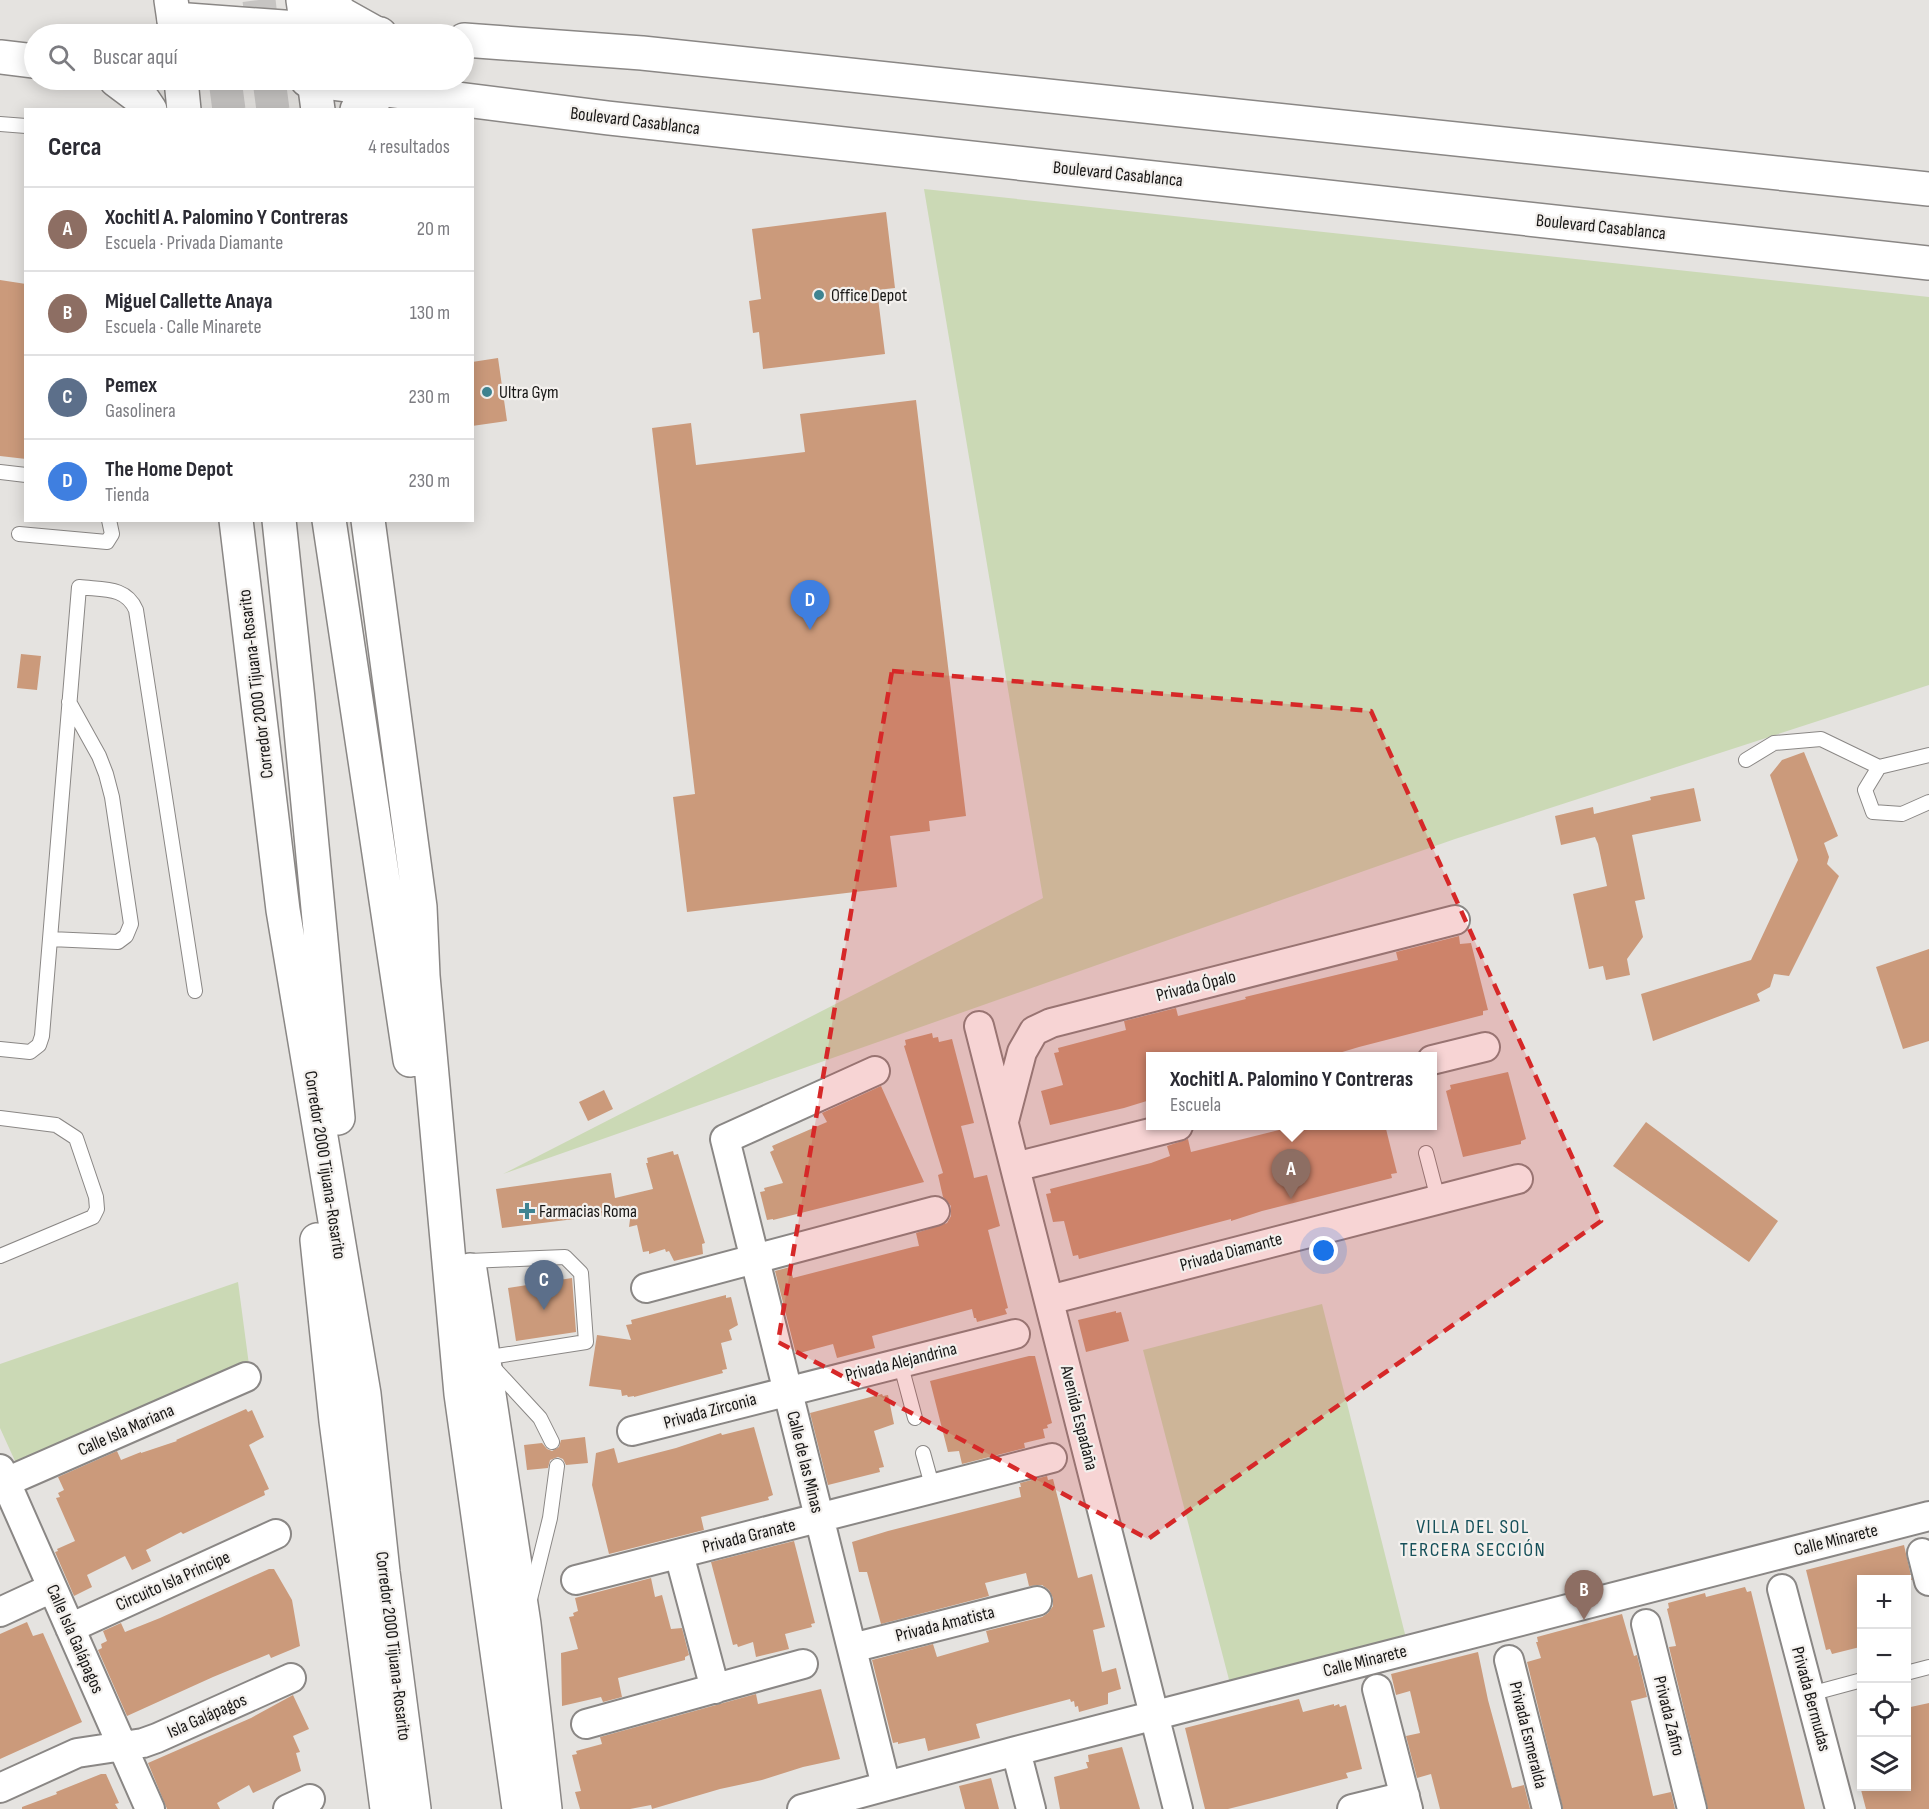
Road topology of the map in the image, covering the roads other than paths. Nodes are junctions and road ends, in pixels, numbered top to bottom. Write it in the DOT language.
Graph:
graph roads {
  1 [pos="327,0"];
  2 [pos="174,18"];
  3 [pos="306,21"];
  4 [pos="323,24"];
  5 [pos="360,24"];
  6 [pos="474,41"];
  7 [pos="0,57"];
  8 [pos="24,60"];
  9 [pos="129,90"];
  10 [pos="182,90"];
  11 [pos="316,90"];
  12 [pos="385,90"];
  13 [pos="394,90"];
  14 [pos="149,108"];
  15 [pos="184,108"];
  16 [pos="318,108"];
  17 [pos="360,108"];
  18 [pos="0,124"];
  19 [pos="24,126"];
  20 [pos="1929,189"];
  21 [pos="1929,263"];
  22 [pos="0,472"];
  23 [pos="24,474"];
  24 [pos="109,522"];
  25 [pos="236,522"];
  26 [pos="279,522"];
  27 [pos="329,522"];
  28 [pos="368,522"];
  29 [pos="19,534"];
  30 [pos="69,702"];
  31 [pos="1929,755"];
  32 [pos="1746,760"];
  33 [pos="1879,766"];
  34 [pos="1929,802"];
  35 [pos="420,907"];
  36 [pos="283,910"];
  37 [pos="1455,920"];
  38 [pos="50,939"];
  39 [pos="195,991"];
  40 [pos="979,1026"];
  41 [pos="1485,1047"];
  42 [pos="0,1049"];
  43 [pos="1437,1059"];
  44 [pos="875,1071"];
  45 [pos="0,1118"];
  46 [pos="1003,1124"];
  47 [pos="1159,1130"];
  48 [pos="1426,1154"];
  49 [pos="1015,1167"];
  50 [pos="1518,1179"];
  51 [pos="1438,1198"];
  52 [pos="935,1211"];
  53 [pos="0,1256"];
  54 [pos="754,1259"];
  55 [pos="469,1261"];
  56 [pos="646,1288"];
  57 [pos="1049,1300"];
  58 [pos="1015,1334"];
  59 [pos="484,1358"];
  60 [pos="900,1362"];
  61 [pos="246,1377"];
  62 [pos="788,1391"];
  63 [pos="364,1394"];
  64 [pos="461,1394"];
  65 [pos="915,1418"];
  66 [pos="632,1431"];
  67 [pos="552,1442"];
  68 [pos="923,1453"];
  69 [pos="1052,1458"];
  70 [pos="557,1466"];
  71 [pos="3,1476"];
  72 [pos="933,1489"];
  73 [pos="1929,1516"];
  74 [pos="819,1518"];
  75 [pos="276,1534"];
  76 [pos="679,1554"];
  77 [pos="1922,1554"];
  78 [pos="576,1580"];
  79 [pos="1929,1581"];
  80 [pos="52,1587"];
  81 [pos="1782,1589"];
  82 [pos="1037,1601"];
  83 [pos="0,1612"];
  84 [pos="524,1624"];
  85 [pos="1646,1624"];
  86 [pos="70,1628"];
  87 [pos="852,1648"];
  88 [pos="1509,1660"];
  89 [pos="803,1664"];
  90 [pos="1929,1667"];
  91 [pos="1911,1672"];
  92 [pos="291,1678"];
  93 [pos="1857,1681"];
  94 [pos="715,1689"];
  95 [pos="1377,1689"];
  96 [pos="1810,1694"];
  97 [pos="1154,1715"];
  98 [pos="586,1724"];
  99 [pos="122,1745"];
  100 [pos="1016,1750"];
  101 [pos="886,1786"];
  102 [pos="0,1788"];
  103 [pos="1406,1802"];
  104 [pos="150,1809"];
  105 [pos="387,1809"];
  106 [pos="414,1809"];
  107 [pos="519,1809"];
  108 [pos="545,1809"];
  109 [pos="802,1809"];
  110 [pos="1031,1809"];
  111 [pos="1178,1809"];
  112 [pos="1352,1809"];
  113 [pos="1547,1809"];
  114 [pos="1692,1809"];
  115 [pos="1840,1809"];
  1 -- 5 [label="main road"];
  2 -- 3 [label="main road"];
  3 -- 4 [label="main road"];
  6 -- 20 [label="main road"];
  7 -- 8 [label="main road"];
  9 -- 14 [label="main road"];
  10 -- 15 [label="main road"];
  11 -- 16 [label="main road"];
  12 -- 17 [label="main road"];
  13 -- 21 [label="main road, Boulevard Casablanca"];
  18 -- 19 [label="lane"];
  22 -- 23 [label="lane"];
  24 -- 29 [label="lane"];
  25 -- 36 [label="main road, Corredor 2000 Tijuana-Rosarito"];
  26 -- 63 [label="main road"];
  27 -- 64 [label="main road"];
  28 -- 35 [label="main road"];
  30 -- 38 [label="lane"];
  30 -- 38 [label="lane"];
  30 -- 39 [label="lane"];
  31 -- 33 [label="lane"];
  32 -- 33 [label="lane"];
  33 -- 34 [label="lane"];
  35 -- 55 [label="main road"];
  35 -- 64 [label="main road"];
  36 -- 63 [label="main road, Corredor 2000 Tijuana-Rosarito"];
  36 -- 105 [label="main road"];
  37 -- 46 [label="street, Privada Ópalo"];
  38 -- 42 [label="lane"];
  40 -- 46 [label="street, Avenida Espadaña"];
  41 -- 43 [label="street"];
  44 -- 54 [label="street, Calle de las Minas"];
  45 -- 53 [label="lane"];
  46 -- 49 [label="street, Avenida Espadaña"];
  47 -- 49 [label="street"];
  48 -- 51 [label="lane"];
  49 -- 57 [label="street, Avenida Espadaña"];
  50 -- 51 [label="street, Privada Diamante"];
  51 -- 57 [label="street, Privada Diamante"];
  52 -- 54 [label="street"];
  54 -- 56 [label="street"];
  54 -- 62 [label="street, Calle de las Minas"];
  55 -- 59 [label="main road"];
  55 -- 59 [label="lane"];
  57 -- 97 [label="street, Avenida Espadaña"];
  58 -- 60 [label="street, Privada Alejandrina"];
  59 -- 67 [label="lane"];
  59 -- 84 [label="main road"];
  60 -- 62 [label="street, Privada Alejandrina"];
  60 -- 65 [label="lane"];
  61 -- 71 [label="street, Calle Isla Mariana"];
  62 -- 66 [label="street, Privada Zirconia"];
  62 -- 74 [label="street, Calle de las Minas"];
  63 -- 106 [label="main road, Corredor 2000 Tijuana-Rosarito"];
  64 -- 107 [label="main road"];
  68 -- 72 [label="lane"];
  69 -- 72 [label="street"];
  70 -- 84 [label="lane"];
  71 -- 80 [label="street, Calle Isla Galápagos"];
  72 -- 74 [label="street"];
  73 -- 97 [label="street, Calle Minarete"];
  74 -- 76 [label="street, Privada Granate"];
  74 -- 87 [label="street, Calle de las Minas"];
  75 -- 86 [label="street, Circuito Isla Principe"];
  76 -- 78 [label="street, Privada Granate"];
  76 -- 94 [label="street, Privada Granate"];
  77 -- 79 [label="street"];
  80 -- 83 [label="street"];
  80 -- 86 [label="street, Calle Isla Galápagos"];
  81 -- 96 [label="street, Privada Bermudas"];
  82 -- 87 [label="street, Privada Amatista"];
  84 -- 108 [label="main road"];
  85 -- 114 [label="street, Privada Zafiro"];
  86 -- 99 [label="street, Calle Isla Galápagos"];
  87 -- 101 [label="street, Calle de las Minas"];
  88 -- 113 [label="street, Privada Esmeralda"];
  89 -- 94 [label="street"];
  90 -- 91 [label="lane"];
  92 -- 99 [label="street, Isla Galápagos"];
  93 -- 96 [label="lane"];
  94 -- 98 [label="street"];
  95 -- 103 [label="street"];
  96 -- 115 [label="street, Privada Bermudas"];
  97 -- 100 [label="street, Calle Minarete"];
  97 -- 111 [label="street, Avenida Espadaña"];
  99 -- 102 [label="street, Isla Galápagos"];
  99 -- 104 [label="street, Calle Isla Galápagos"];
  100 -- 101 [label="street, Calle Minarete"];
  100 -- 110 [label="street"];
  101 -- 109 [label="street, Calle Minarete"];
  103 -- 112 [label="street"];
}
